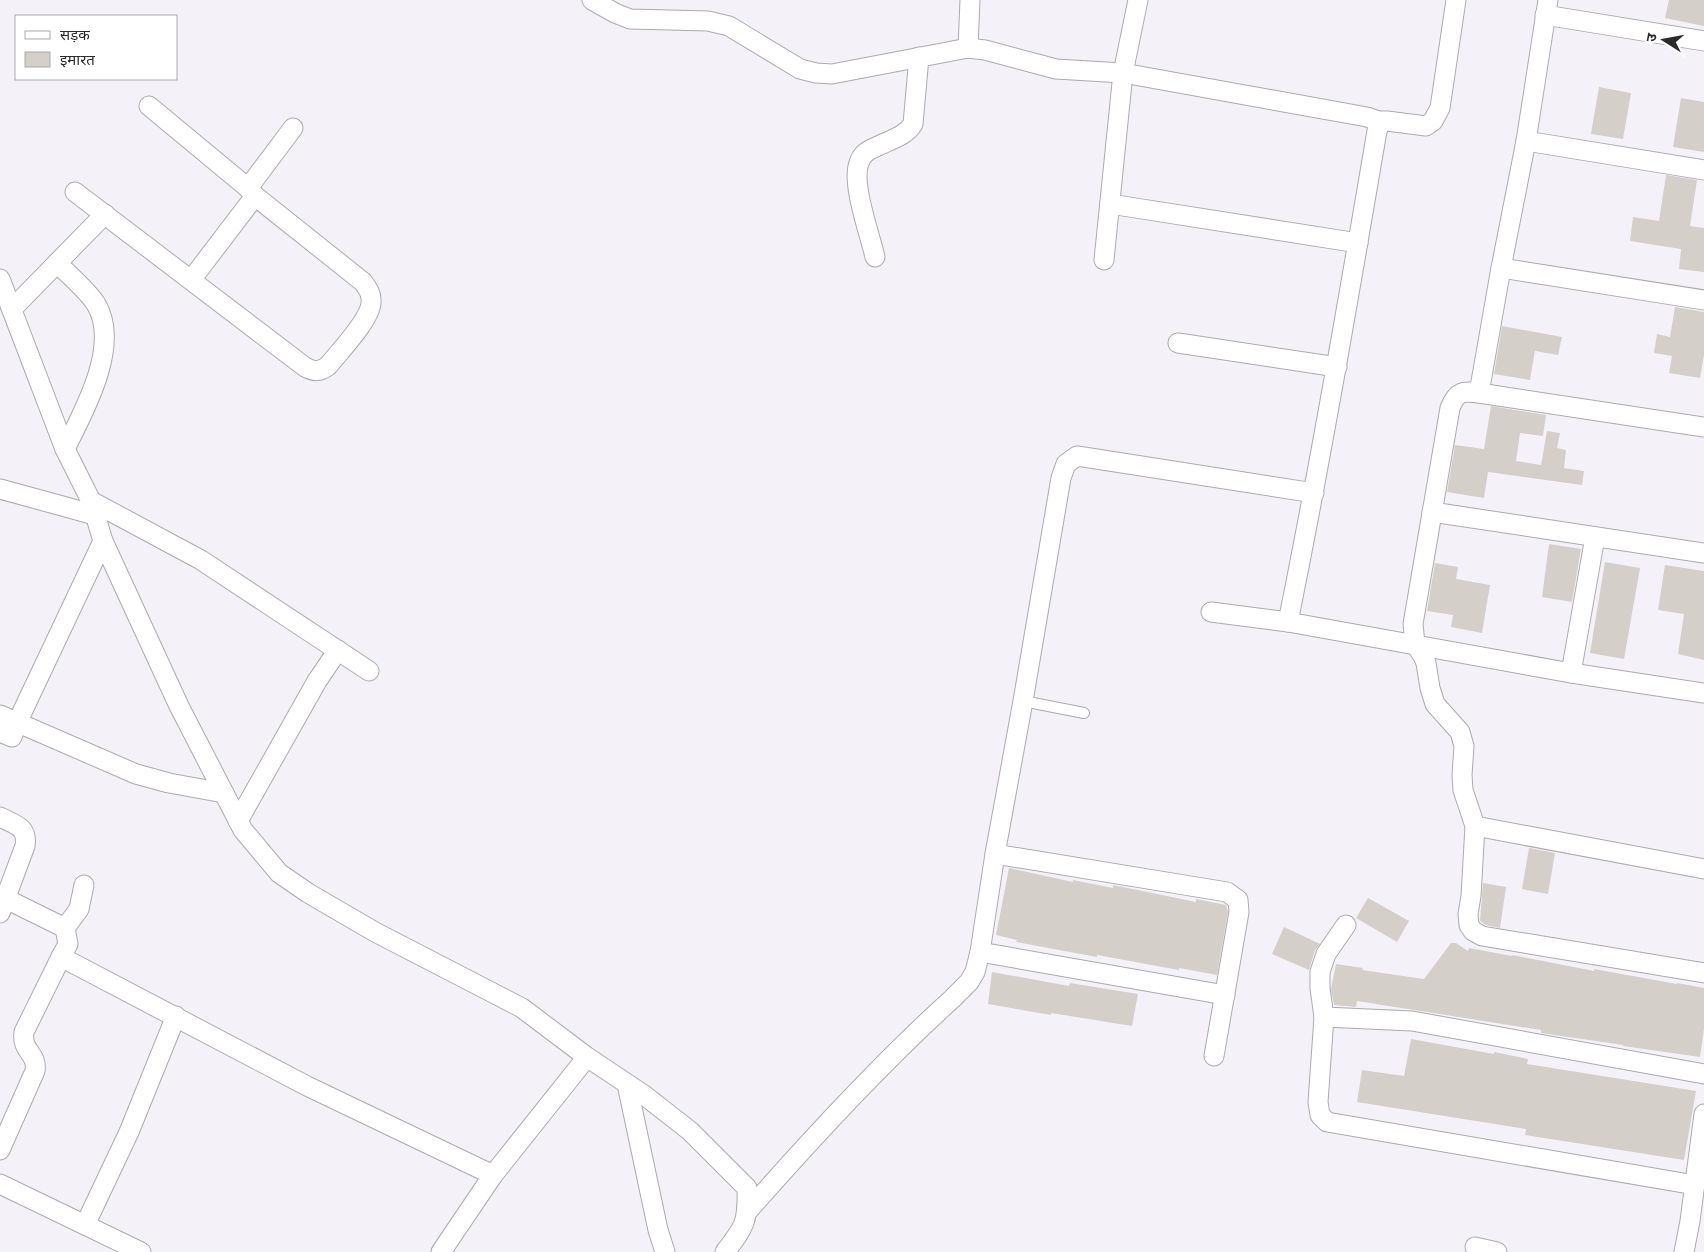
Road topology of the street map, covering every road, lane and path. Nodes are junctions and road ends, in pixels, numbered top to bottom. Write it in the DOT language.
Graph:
graph roads {
  1 [pos="592,0"];
  2 [pos="970,0"];
  3 [pos="1138,0"];
  4 [pos="1454,0"];
  5 [pos="625,8"];
  6 [pos="1546,8"];
  7 [pos="1704,42"];
  8 [pos="968,48"];
  9 [pos="920,57"];
  10 [pos="1123,73"];
  11 [pos="149,106"];
  12 [pos="1381,122"];
  13 [pos="293,128"];
  14 [pos="1526,141"];
  15 [pos="1704,170"];
  16 [pos="75,192"];
  17 [pos="252,192"];
  18 [pos="1110,204"];
  19 [pos="105,214"];
  20 [pos="1358,243"];
  21 [pos="876,257"];
  22 [pos="1104,260"];
  23 [pos="57,262"];
  24 [pos="1501,268"];
  25 [pos="0,279"];
  26 [pos="190,280"];
  27 [pos="1704,300"];
  28 [pos="12,309"];
  29 [pos="1178,343"];
  30 [pos="1337,367"];
  31 [pos="1479,393"];
  32 [pos="1704,427"];
  33 [pos="65,448"];
  34 [pos="0,489"];
  35 [pos="1314,493"];
  36 [pos="93,508"];
  37 [pos="1432,512"];
  38 [pos="1595,537"];
  39 [pos="103,541"];
  40 [pos="1704,552"];
  41 [pos="1211,612"];
  42 [pos="1288,622"];
  43 [pos="1415,644"];
  44 [pos="338,650"];
  45 [pos="369,672"];
  46 [pos="1571,673"];
  47 [pos="1704,693"];
  48 [pos="1023,701"];
  49 [pos="1084,713"];
  50 [pos="0,715"];
  51 [pos="17,723"];
  52 [pos="0,732"];
  53 [pos="224,793"];
  54 [pos="0,817"];
  55 [pos="238,821"];
  56 [pos="1475,826"];
  57 [pos="995,854"];
  58 [pos="1704,869"];
  59 [pos="84,884"];
  60 [pos="2,902"];
  61 [pos="1346,925"];
  62 [pos="65,928"];
  63 [pos="980,952"];
  64 [pos="61,957"];
  65 [pos="1704,973"];
  66 [pos="1225,995"];
  67 [pos="176,1016"];
  68 [pos="1324,1017"];
  69 [pos="1214,1056"];
  70 [pos="587,1057"];
  71 [pos="1704,1074"];
  72 [pos="626,1084"];
  73 [pos="1704,1114"];
  74 [pos="0,1150"];
  75 [pos="493,1175"];
  76 [pos="0,1184"];
  77 [pos="1695,1186"];
  78 [pos="747,1212"];
  79 [pos="85,1225"];
  80 [pos="1475,1247"];
  81 [pos="141,1252"];
  82 [pos="441,1252"];
  83 [pos="665,1252"];
  84 [pos="725,1252"];
  85 [pos="1497,1252"];
  86 [pos="1684,1252"];
  1 -- 5 [label="street"];
  2 -- 8 [label="street"];
  3 -- 10 [label="street"];
  4 -- 12 [label="street"];
  5 -- 9 [label="street"];
  6 -- 7 [label="street"];
  6 -- 14 [label="street"];
  8 -- 9 [label="street"];
  8 -- 10 [label="street"];
  9 -- 21 [label="street"];
  10 -- 12 [label="street"];
  10 -- 18 [label="street"];
  11 -- 17 [label="street"];
  12 -- 20 [label="street"];
  13 -- 17 [label="street"];
  14 -- 15 [label="street"];
  14 -- 24 [label="street"];
  16 -- 19 [label="street"];
  17 -- 26 [label="street"];
  17 -- 26 [label="street"];
  18 -- 20 [label="street"];
  18 -- 22 [label="street"];
  19 -- 23 [label="street"];
  19 -- 26 [label="street"];
  20 -- 30 [label="street"];
  23 -- 28 [label="street"];
  23 -- 33 [label="street"];
  24 -- 27 [label="street"];
  24 -- 31 [label="street"];
  25 -- 28 [label="street"];
  28 -- 33 [label="street"];
  29 -- 30 [label="street"];
  30 -- 35 [label="street"];
  31 -- 32 [label="street"];
  31 -- 37 [label="street"];
  33 -- 36 [label="street"];
  34 -- 36 [label="street"];
  35 -- 42 [label="street"];
  35 -- 48 [label="street"];
  36 -- 39 [label="street"];
  36 -- 44 [label="street"];
  37 -- 38 [label="street"];
  37 -- 43 [label="street"];
  38 -- 40 [label="street"];
  38 -- 46 [label="street"];
  39 -- 51 [label="street"];
  39 -- 53 [label="street"];
  41 -- 42 [label="street"];
  42 -- 43 [label="street"];
  43 -- 46 [label="street"];
  43 -- 56 [label="street"];
  44 -- 45 [label="street"];
  44 -- 55 [label="street"];
  46 -- 47 [label="street"];
  48 -- 49 [label="lane"];
  48 -- 57 [label="street"];
  50 -- 51 [label="street"];
  51 -- 52 [label="street"];
  51 -- 53 [label="street"];
  53 -- 55 [label="street"];
  54 -- 60 [label="street"];
  55 -- 70 [label="street"];
  56 -- 58 [label="street"];
  56 -- 65 [label="street"];
  57 -- 63 [label="street"];
  57 -- 66 [label="street"];
  59 -- 62 [label="street"];
  60 -- 62 [label="street"];
  61 -- 68 [label="street"];
  62 -- 64 [label="street"];
  63 -- 66 [label="street"];
  63 -- 78 [label="street"];
  64 -- 67 [label="street"];
  64 -- 74 [label="street"];
  66 -- 69 [label="street"];
  67 -- 75 [label="street"];
  67 -- 79 [label="street"];
  68 -- 71 [label="street"];
  68 -- 77 [label="street"];
  70 -- 72 [label="street"];
  70 -- 75 [label="street"];
  72 -- 78 [label="street"];
  72 -- 83 [label="street"];
  73 -- 77 [label="street"];
  75 -- 82 [label="street"];
  76 -- 79 [label="street"];
  77 -- 86 [label="street"];
  78 -- 84 [label="street"];
  79 -- 81 [label="street"];
  80 -- 85 [label="street"];
}
